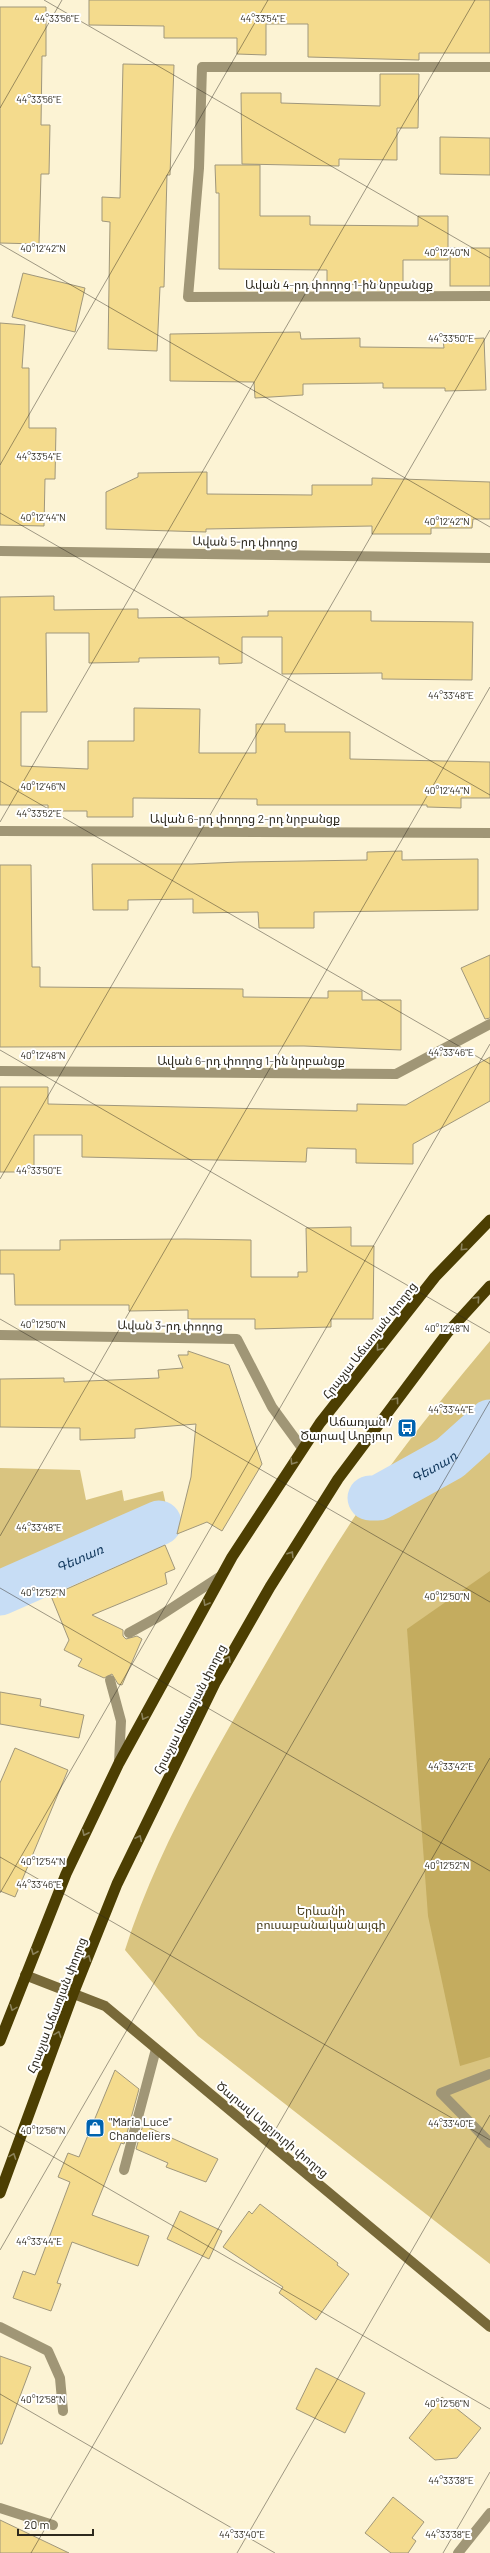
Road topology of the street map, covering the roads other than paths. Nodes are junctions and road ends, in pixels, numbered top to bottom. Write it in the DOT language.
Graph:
graph roads {
  1 [pos="490,67"];
  2 [pos="490,296"];
  3 [pos="0,551"];
  4 [pos="490,558"];
  5 [pos="0,831"];
  6 [pos="490,832"];
  7 [pos="490,1024"];
  8 [pos="0,1071"];
  9 [pos="490,1220"];
  10 [pos="490,1286"];
  11 [pos="0,1335"];
  12 [pos="302,1448"];
  13 [pos="221,1576"];
  14 [pos="129,1633"];
  15 [pos="110,1680"];
  16 [pos="119,1763"];
  17 [pos="25,1975"];
  18 [pos="73,1994"];
  19 [pos="0,2041"];
  20 [pos="156,2049"];
  21 [pos="490,2074"];
  22 [pos="490,2143"];
  23 [pos="124,2170"];
  24 [pos="0,2193"];
  25 [pos="0,2327"];
  26 [pos="490,2327"];
  27 [pos="63,2411"];
  28 [pos="0,2508"];
  29 [pos="490,2513"];
  30 [pos="53,2525"];
  31 [pos="458,2553"];
  1 -- 2 [label="street, Ավան 4-րդ փողոց 1-ին նրբանցք"];
  3 -- 4 [label="street, Ավան 5-րդ փողոց"];
  5 -- 6 [label="street, Ավան 6-րդ փողոց 2-րդ նրբանցք"];
  7 -- 8 [label="street, Ավան 6-րդ փողոց 1-ին նրբանցք"];
  9 -- 12 [label="highway, Հրաչյա Աճառյան փողոց, one-way"];
  18 -- 10 [label="highway, Հրաչյա Աճառյան փողոց, one-way"];
  11 -- 12 [label="street, Ավան 3-րդ փողոց"];
  12 -- 13 [label="highway, Հրաչյա Աճառյան փողոց, one-way"];
  13 -- 14 [label="street"];
  13 -- 16 [label="highway, Հրաչյա Աճառյան փողոց, one-way"];
  15 -- 16 [label="street"];
  16 -- 17 [label="highway, Հրաչյա Աճառյան փողոց, one-way"];
  17 -- 18 [label="main road, Ծարավ Աղբյուրի փողոց"];
  17 -- 19 [label="highway, Հրաչյա Աճառյան փողոց, one-way"];
  18 -- 20 [label="main road, Ծարավ Աղբյուրի փողոց"];
  24 -- 18 [label="highway, Հրաչյա Աճառյան փողոց, one-way"];
  20 -- 23 [label="street"];
  20 -- 26 [label="main road, Ծարավ Աղբյուրի փողոց"];
  21 -- 22 [label="street"];
  25 -- 27 [label="street"];
  28 -- 30 [label="street"];
  29 -- 31 [label="street"];
}
